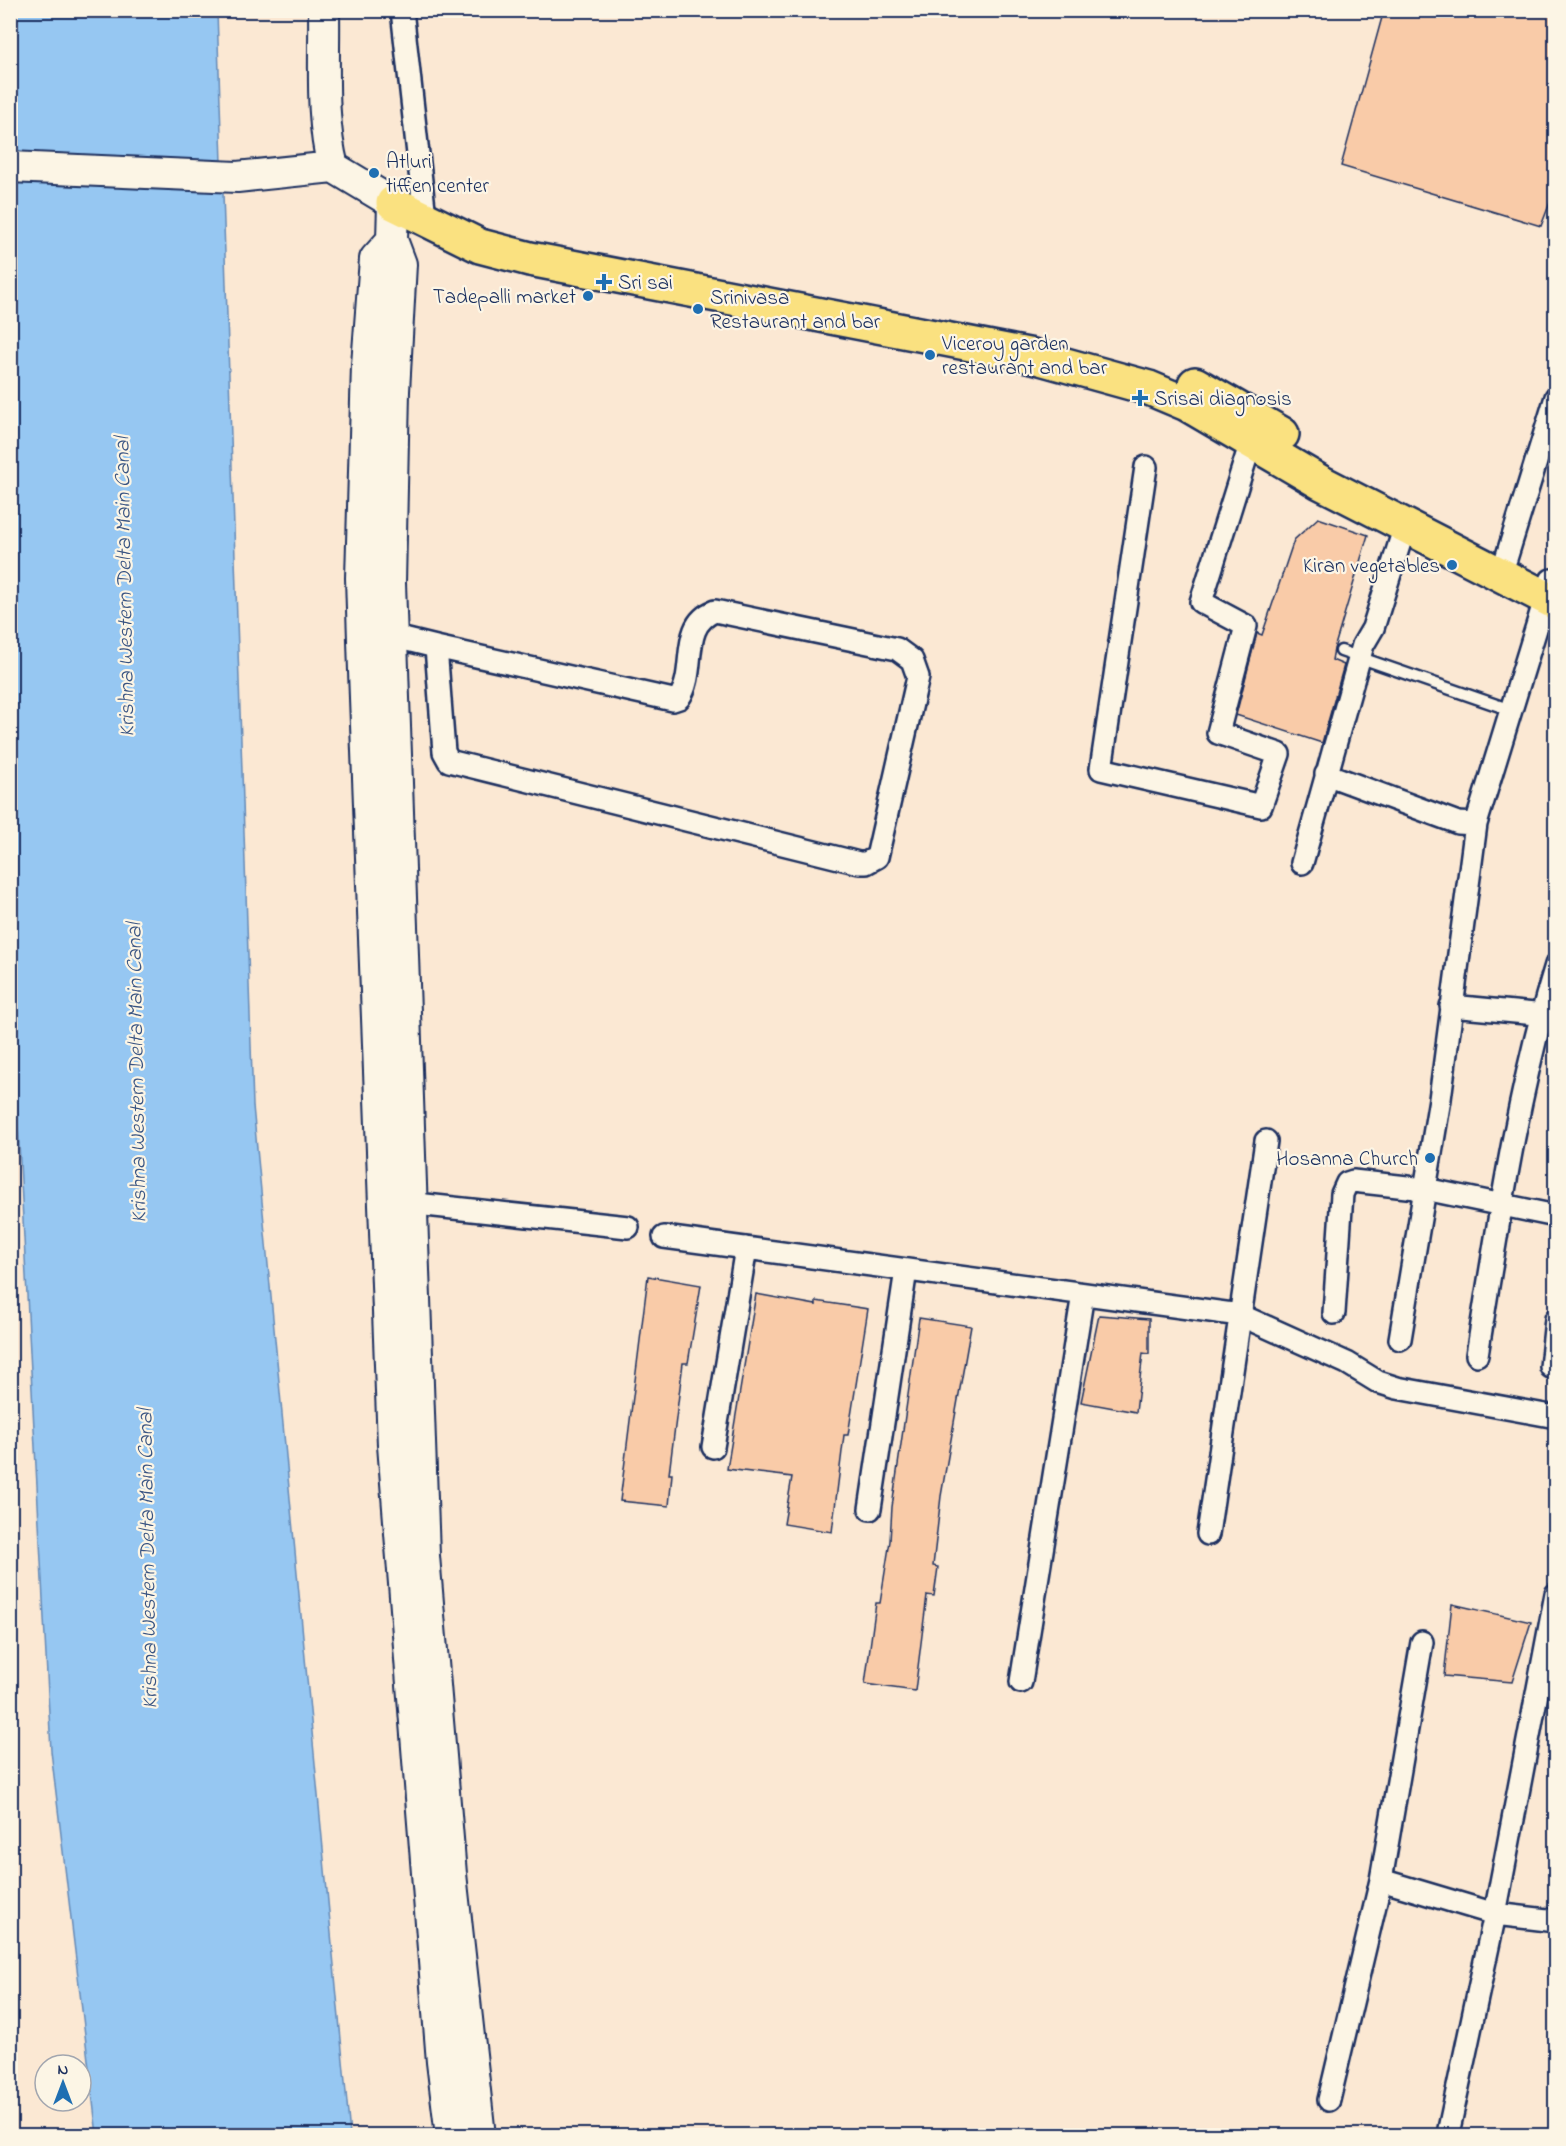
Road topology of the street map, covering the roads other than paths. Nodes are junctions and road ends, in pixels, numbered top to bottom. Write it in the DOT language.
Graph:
graph roads {
  1 [pos="324,10"];
  2 [pos="402,10"];
  3 [pos="10,167"];
  4 [pos="333,167"];
  5 [pos="393,203"];
  6 [pos="425,217"];
  7 [pos="463,236"];
  8 [pos="392,240"];
  9 [pos="1556,397"];
  10 [pos="1251,442"];
  11 [pos="1146,468"];
  12 [pos="1406,526"];
  13 [pos="1502,566"];
  14 [pos="1552,591"];
  15 [pos="391,636"];
  16 [pos="436,647"];
  17 [pos="1350,654"];
  18 [pos="1511,710"];
  19 [pos="380,742"];
  20 [pos="1326,774"];
  21 [pos="1476,824"];
  22 [pos="1302,863"];
  23 [pos="1556,965"];
  24 [pos="1451,1006"];
  25 [pos="1548,1015"];
  26 [pos="1266,1141"];
  27 [pos="1425,1189"];
  28 [pos="399,1202"];
  29 [pos="1502,1205"];
  30 [pos="1556,1216"];
  31 [pos="627,1227"];
  32 [pos="664,1237"];
  33 [pos="746,1248"];
  34 [pos="906,1270"];
  35 [pos="1083,1294"];
  36 [pos="1334,1313"];
  37 [pos="1240,1315"];
  38 [pos="1556,1319"];
  39 [pos="1400,1339"];
  40 [pos="1477,1355"];
  41 [pos="1551,1367"];
  42 [pos="1556,1417"];
  43 [pos="713,1447"];
  44 [pos="409,1482"];
  45 [pos="870,1509"];
  46 [pos="1208,1534"];
  47 [pos="1556,1594"];
  48 [pos="1422,1642"];
  49 [pos="1021,1682"];
  50 [pos="1381,1880"];
  51 [pos="1495,1914"];
  52 [pos="1556,1921"];
  53 [pos="1329,2100"];
  54 [pos="1449,2129"];
  55 [pos="451,2136"];
  56 [pos="480,2136"];
  1 -- 4 [label="main road"];
  2 -- 6 [label="street"];
  3 -- 4 [label="main road"];
  4 -- 5 [label="main road"];
  5 -- 6 [label="main road"];
  5 -- 8 [label="main road"];
  6 -- 7 [label="main road"];
  7 -- 10 [label="main road"];
  7 -- 13 [label="main road"];
  8 -- 15 [label="main road"];
  8 -- 19 [label="main road"];
  9 -- 13 [label="street"];
  10 -- 11 [label="street"];
  10 -- 12 [label="main road"];
  12 -- 13 [label="main road"];
  12 -- 17 [label="street"];
  13 -- 14 [label="main road"];
  14 -- 18 [label="street"];
  15 -- 16 [label="street"];
  15 -- 19 [label="main road"];
  16 -- 16 [label="street"];
  17 -- 18 [label="lane"];
  17 -- 20 [label="street"];
  18 -- 21 [label="street"];
  19 -- 28 [label="main road"];
  20 -- 21 [label="street"];
  20 -- 22 [label="street"];
  21 -- 24 [label="street"];
  23 -- 25 [label="street"];
  24 -- 25 [label="street"];
  24 -- 27 [label="street"];
  25 -- 29 [label="street"];
  26 -- 37 [label="street"];
  27 -- 29 [label="street"];
  27 -- 36 [label="street"];
  27 -- 39 [label="street"];
  28 -- 31 [label="street"];
  28 -- 44 [label="main road"];
  29 -- 30 [label="street"];
  29 -- 40 [label="street"];
  32 -- 33 [label="street"];
  33 -- 34 [label="street"];
  33 -- 43 [label="street"];
  34 -- 35 [label="street"];
  34 -- 45 [label="street"];
  35 -- 37 [label="street"];
  35 -- 49 [label="street"];
  37 -- 42 [label="street"];
  37 -- 46 [label="street"];
  38 -- 41 [label="street"];
  44 -- 55 [label="main road"];
  44 -- 56 [label="main road"];
  47 -- 51 [label="street"];
  48 -- 50 [label="street"];
  50 -- 51 [label="street"];
  50 -- 53 [label="street"];
  51 -- 52 [label="street"];
  51 -- 54 [label="street"];
}
